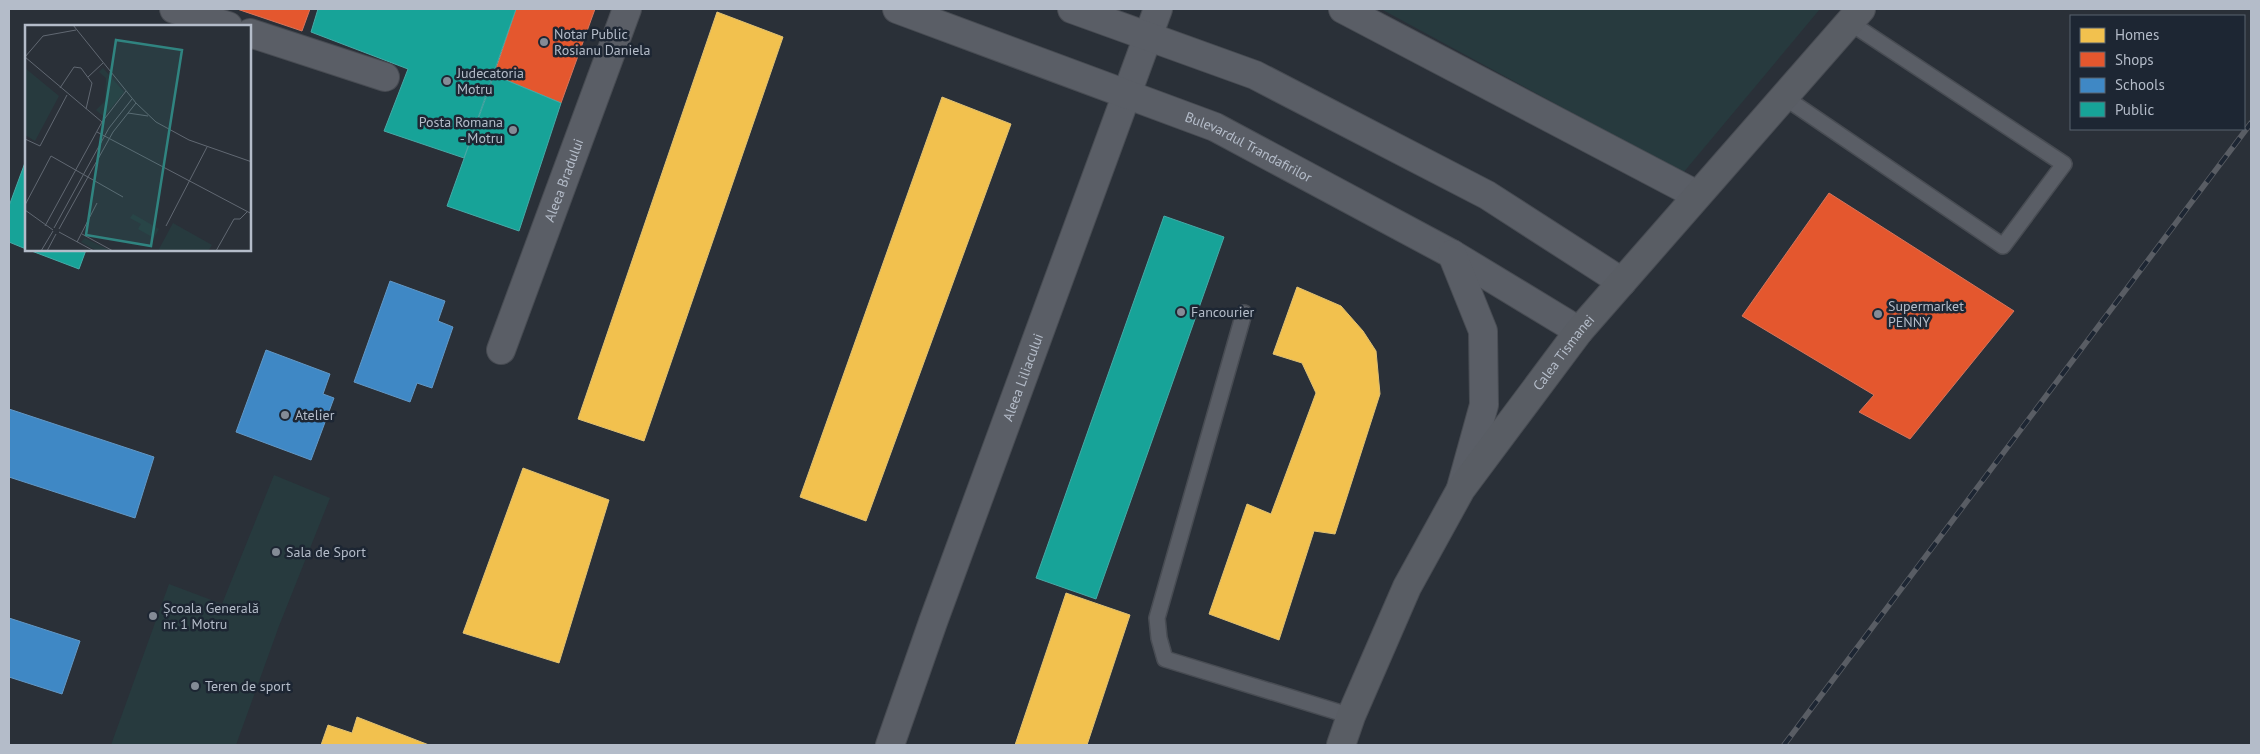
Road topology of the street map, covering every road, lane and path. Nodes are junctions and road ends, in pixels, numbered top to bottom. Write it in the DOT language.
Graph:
graph roads {
  1 [pos="174,9"];
  2 [pos="628,9"];
  3 [pos="897,9"];
  4 [pos="1072,9"];
  5 [pos="1158,9"];
  6 [pos="1343,9"];
  7 [pos="1855,16"];
  8 [pos="225,25"];
  9 [pos="251,33"];
  10 [pos="1147,36"];
  11 [pos="385,77"];
  12 [pos="1125,93"];
  13 [pos="1784,97"];
  14 [pos="1697,195"];
  15 [pos="1452,254"];
  16 [pos="1622,282"];
  17 [pos="1244,313"];
  18 [pos="1579,331"];
  19 [pos="501,350"];
  20 [pos="1461,489"];
  21 [pos="1351,716"];
  22 [pos="890,745"];
  23 [pos="1341,745"];
  1 -- 8 [label="street"];
  2 -- 19 [label="street, Aleea Bradului"];
  3 -- 12 [label="street, Bulevardul Trandafirilor"];
  4 -- 10 [label="street"];
  5 -- 10 [label="street, Aleea Liliacului"];
  6 -- 14 [label="street"];
  7 -- 13 [label="main road, Calea Tismanei"];
  7 -- 13 [label="lane"];
  9 -- 11 [label="street"];
  10 -- 12 [label="street, Aleea Liliacului"];
  10 -- 16 [label="street"];
  12 -- 15 [label="street, Bulevardul Trandafirilor"];
  12 -- 22 [label="street, Aleea Liliacului"];
  13 -- 14 [label="main road, Calea Tismanei"];
  14 -- 16 [label="main road, Calea Tismanei"];
  15 -- 18 [label="street, Bulevardul Trandafirilor"];
  15 -- 20 [label="street"];
  16 -- 18 [label="main road, Calea Tismanei"];
  17 -- 21 [label="lane"];
  18 -- 20 [label="main road, Calea Tismanei"];
  20 -- 21 [label="main road, Calea Tismanei"];
  21 -- 23 [label="main road, Calea Tismanei"];
}
